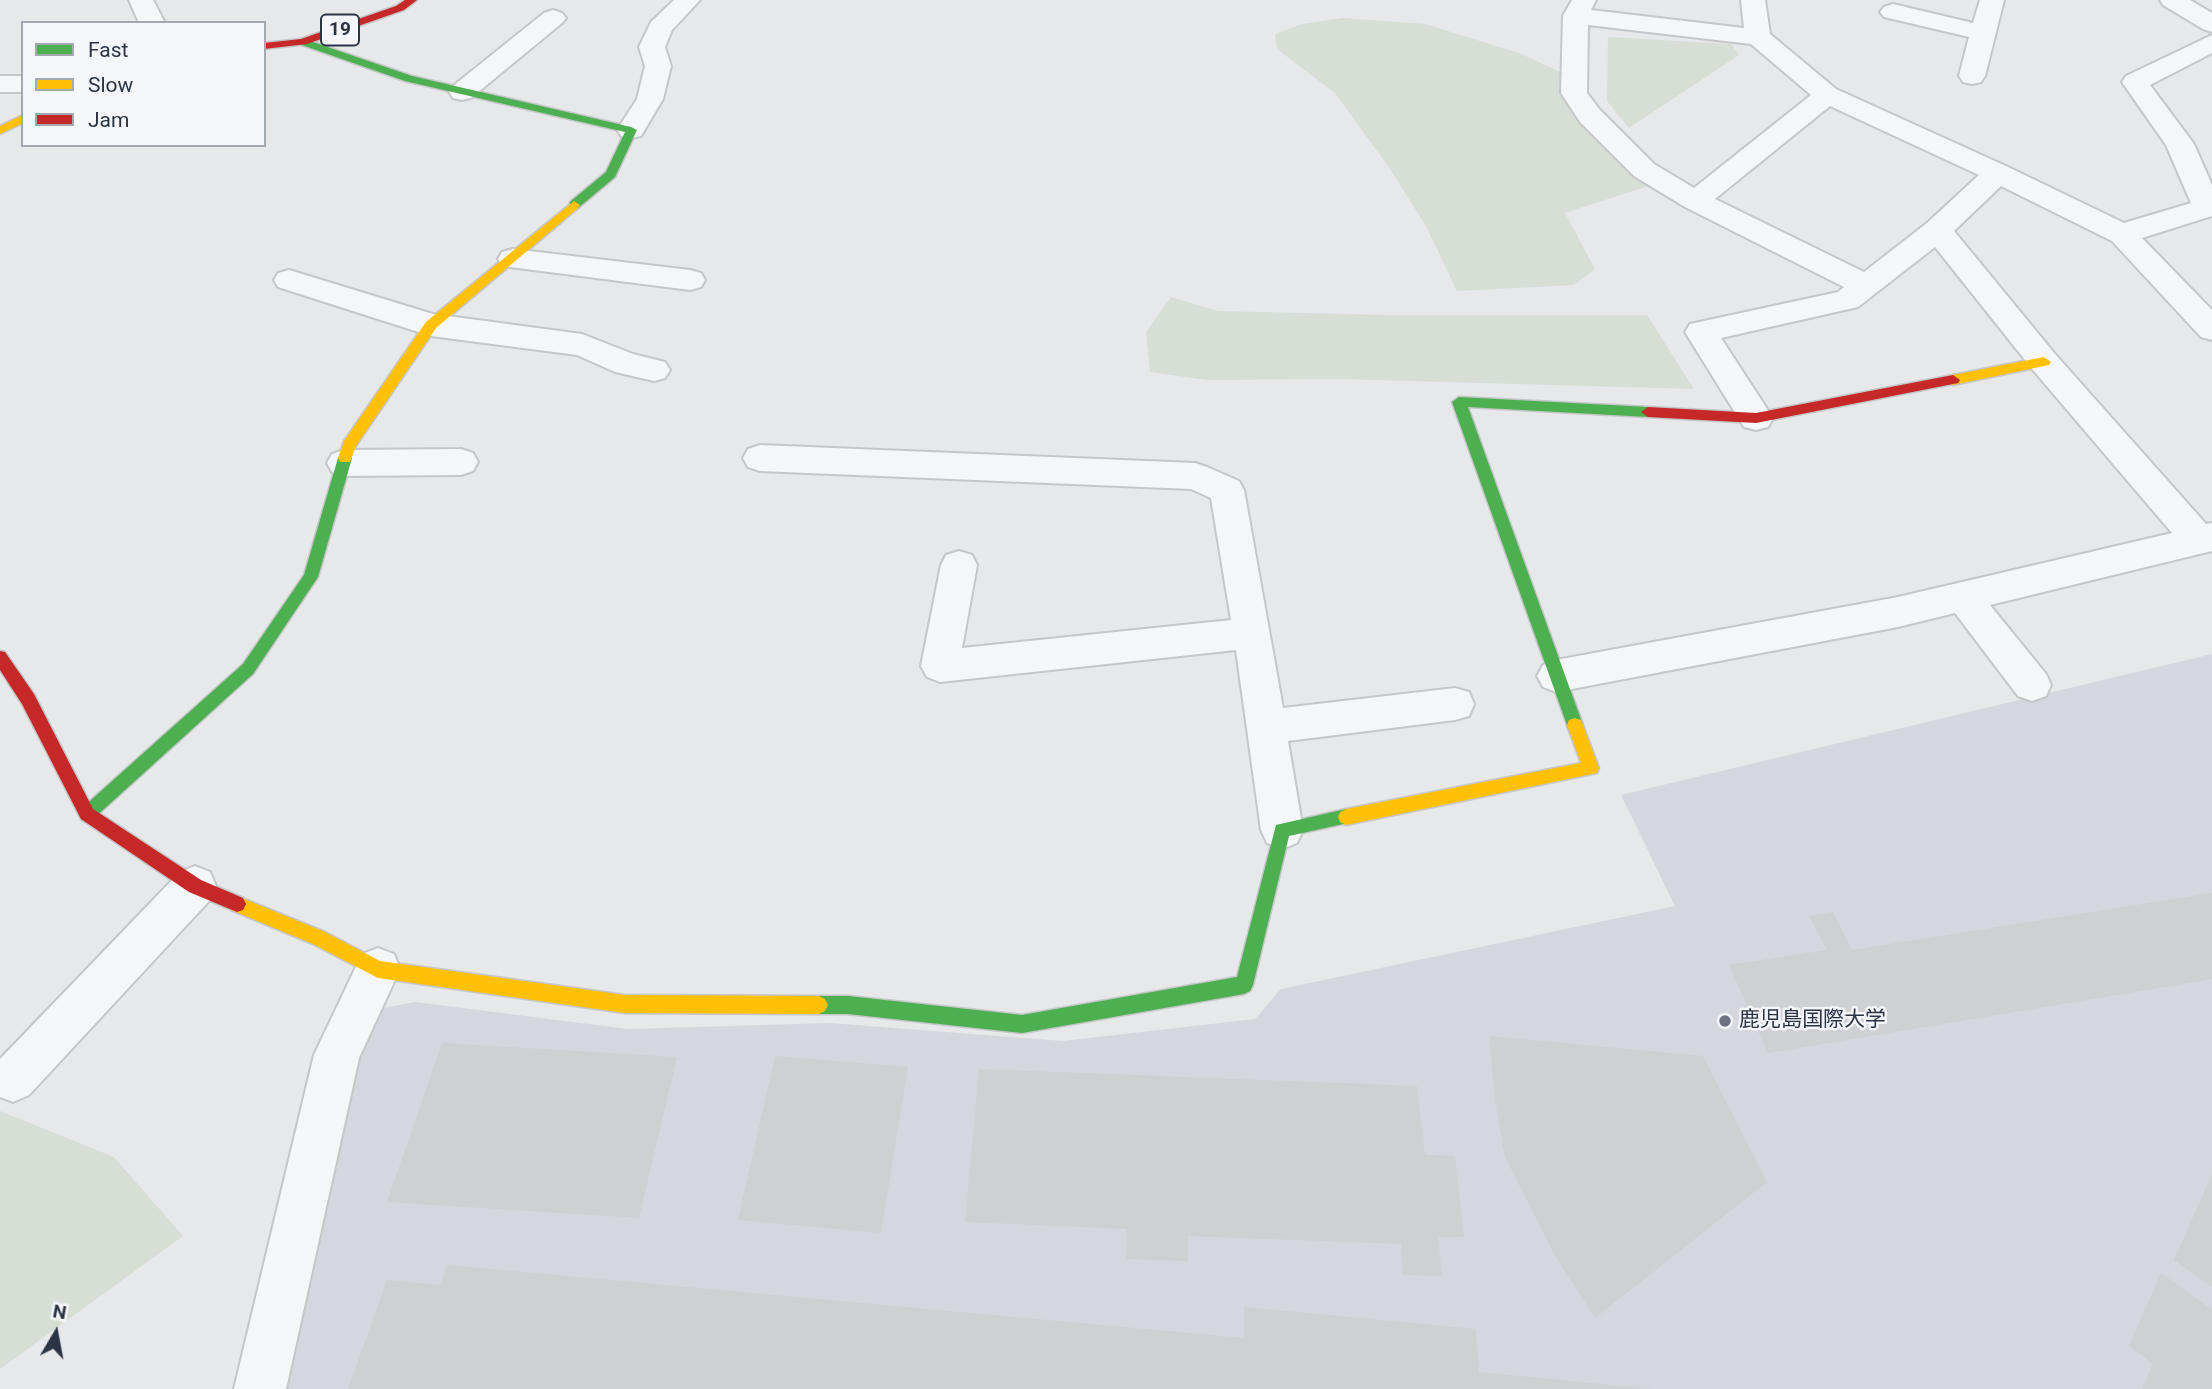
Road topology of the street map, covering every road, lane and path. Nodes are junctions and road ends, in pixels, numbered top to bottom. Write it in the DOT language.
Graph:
graph roads {
  1 [pos="141,0"];
  2 [pos="412,0"];
  3 [pos="688,0"];
  4 [pos="1753,0"];
  5 [pos="1992,0"];
  6 [pos="2172,0"];
  7 [pos="1580,8"];
  8 [pos="1893,12"];
  9 [pos="553,18"];
  10 [pos="151,21"];
  11 [pos="2212,24"];
  12 [pos="1983,33"];
  13 [pos="1758,37"];
  14 [pos="303,42"];
  15 [pos="2212,43"];
  16 [pos="266,46"];
  17 [pos="1972,76"];
  18 [pos="0,84"];
  19 [pos="21,84"];
  20 [pos="462,92"];
  21 [pos="1827,95"];
  22 [pos="21,119"];
  23 [pos="631,130"];
  24 [pos="0,131"];
  25 [pos="1998,173"];
  26 [pos="1695,201"];
  27 [pos="2209,206"];
  28 [pos="1937,230"];
  29 [pos="2122,234"];
  30 [pos="513,259"];
  31 [pos="289,280"];
  32 [pos="690,280"];
  33 [pos="1867,286"];
  34 [pos="431,325"];
  35 [pos="2212,328"];
  36 [pos="2044,362"];
  37 [pos="654,369"];
  38 [pos="1756,418"];
  39 [pos="760,458"];
  40 [pos="461,462"];
  41 [pos="344,463"];
  42 [pos="2205,539"];
  43 [pos="959,565"];
  44 [pos="1963,597"];
  45 [pos="1252,633"];
  46 [pos="0,657"];
  47 [pos="1556,676"];
  48 [pos="2032,685"];
  49 [pos="1455,705"];
  50 [pos="1267,727"];
  51 [pos="88,814"];
  52 [pos="1282,830"];
  53 [pos="195,886"];
  54 [pos="377,970"];
  55 [pos="13,1079"];
  56 [pos="260,1389"];
  1 -- 10 [label="street"];
  2 -- 14 [label="street, 19"];
  3 -- 23 [label="street"];
  4 -- 13 [label="street"];
  5 -- 12 [label="street"];
  6 -- 11 [label="street"];
  7 -- 13 [label="street"];
  7 -- 26 [label="street"];
  8 -- 12 [label="street"];
  9 -- 20 [label="street"];
  12 -- 17 [label="street"];
  13 -- 21 [label="street"];
  14 -- 16 [label="street, 19"];
  14 -- 20 [label="street"];
  15 -- 27 [label="street"];
  18 -- 19 [label="street"];
  20 -- 23 [label="street"];
  21 -- 25 [label="street"];
  21 -- 26 [label="street"];
  22 -- 24 [label="street"];
  23 -- 30 [label="street"];
  25 -- 28 [label="street"];
  25 -- 29 [label="street"];
  26 -- 33 [label="street"];
  27 -- 29 [label="street"];
  28 -- 33 [label="street"];
  28 -- 36 [label="street"];
  29 -- 35 [label="street"];
  30 -- 32 [label="street"];
  30 -- 34 [label="street"];
  31 -- 34 [label="street"];
  33 -- 38 [label="street"];
  34 -- 37 [label="street"];
  34 -- 41 [label="street"];
  36 -- 38 [label="street"];
  36 -- 42 [label="street"];
  38 -- 47 [label="street"];
  39 -- 45 [label="street"];
  40 -- 41 [label="street"];
  41 -- 51 [label="street"];
  42 -- 44 [label="street"];
  43 -- 45 [label="street"];
  44 -- 47 [label="street"];
  44 -- 48 [label="street"];
  45 -- 50 [label="street"];
  46 -- 51 [label="street"];
  47 -- 52 [label="street"];
  49 -- 50 [label="street"];
  50 -- 52 [label="street"];
  51 -- 53 [label="street"];
  52 -- 54 [label="street"];
  53 -- 54 [label="street"];
  53 -- 55 [label="street"];
  54 -- 56 [label="street"];
}
